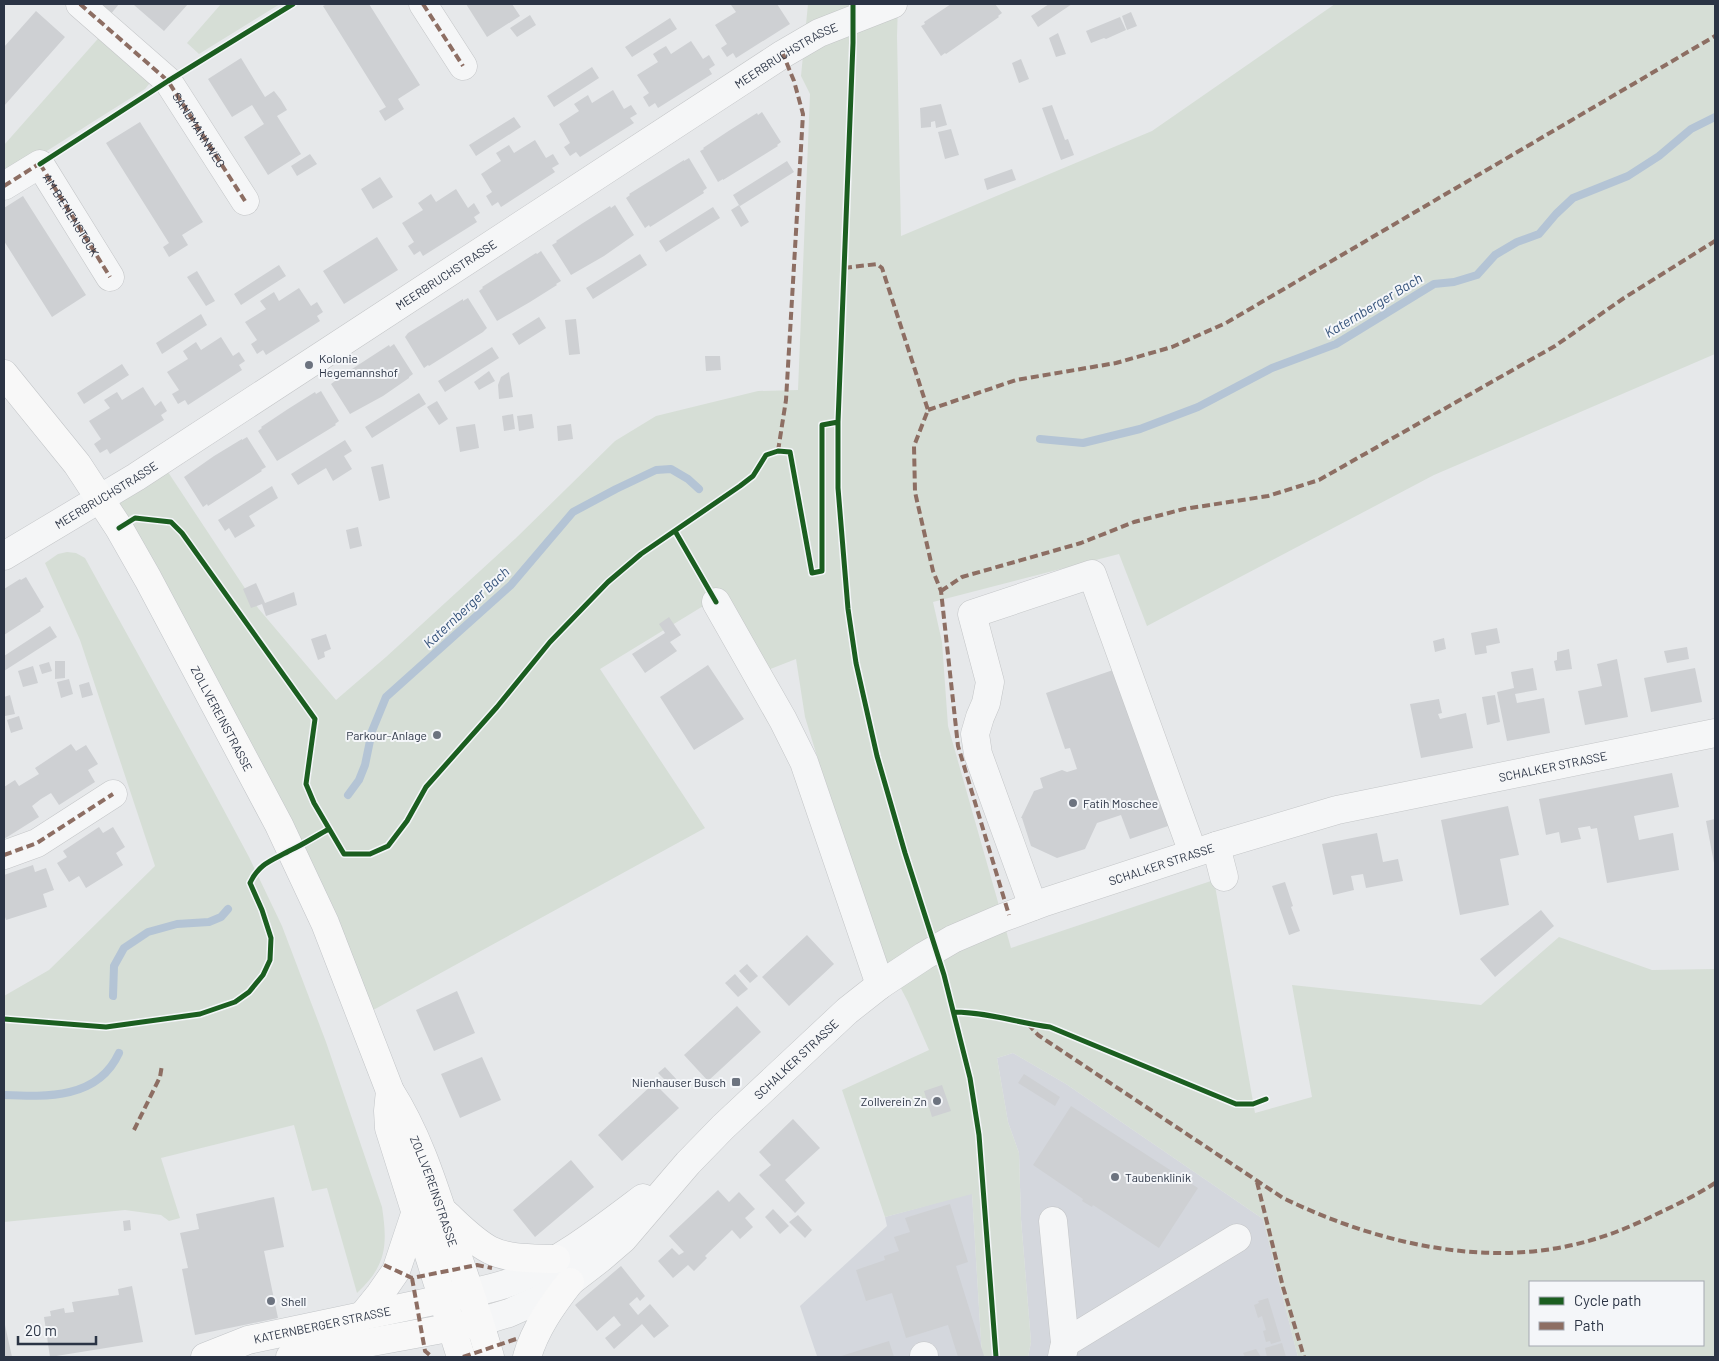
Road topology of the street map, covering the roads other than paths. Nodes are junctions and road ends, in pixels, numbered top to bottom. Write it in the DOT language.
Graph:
graph roads {
  1 [pos="80,4"];
  2 [pos="423,4"];
  3 [pos="893,4"];
  4 [pos="463,66"];
  5 [pos="4,186"];
  6 [pos="245,201"];
  7 [pos="110,277"];
  8 [pos="4,374"];
  9 [pos="100,498"];
  10 [pos="4,556"];
  11 [pos="716,602"];
  12 [pos="1715,733"];
  13 [pos="113,794"];
  14 [pos="1205,849"];
  15 [pos="4,855"];
  16 [pos="1224,877"];
  17 [pos="1033,906"];
  18 [pos="880,985"];
  19 [pos="429,1210"];
  20 [pos="1053,1221"];
  21 [pos="1238,1238"];
  22 [pos="563,1270"];
  23 [pos="470,1293"];
  24 [pos="444,1299"];
  25 [pos="363,1315"];
  26 [pos="479,1322"];
  27 [pos="453,1328"];
  28 [pos="368,1344"];
  29 [pos="1064,1350"];
  30 [pos="205,1357"];
  31 [pos="290,1357"];
  32 [pos="395,1357"];
  33 [pos="461,1357"];
  34 [pos="490,1357"];
  35 [pos="527,1357"];
  1 -- 6 [label="street, SANDMANNWEG"];
  2 -- 4 [label="street"];
  3 -- 9 [label="street, MEERBRUCHSTRASSE"];
  5 -- 7 [label="street, AM BIENENSTOCK"];
  8 -- 9 [label="main road, ZOLLVEREINSTRASSE"];
  9 -- 10 [label="street, MEERBRUCHSTRASSE"];
  9 -- 19 [label="main road, ZOLLVEREINSTRASSE"];
  11 -- 18 [label="street"];
  12 -- 14 [label="street, SCHALKER STRASSE"];
  13 -- 15 [label="street"];
  14 -- 16 [label="street"];
  14 -- 17 [label="street, SCHALKER STRASSE"];
  14 -- 17 [label="street"];
  17 -- 18 [label="street, SCHALKER STRASSE"];
  18 -- 22 [label="street, SCHALKER STRASSE"];
  19 -- 22 [label="main road"];
  19 -- 23 [label="main road, ZOLLVEREINSTRASSE"];
  19 -- 24 [label="main road, ZOLLVEREINSTRASSE"];
  19 -- 25 [label="main road"];
  20 -- 29 [label="street"];
  21 -- 29 [label="street"];
  22 -- 23 [label="street, SCHALKER STRASSE"];
  22 -- 26 [label="street, SCHALKER STRASSE"];
  22 -- 35 [label="main road"];
  23 -- 24 [label="main road, KATERNBERGER STRASSE"];
  23 -- 26 [label="main road"];
  24 -- 25 [label="main road, KATERNBERGER STRASSE"];
  24 -- 27 [label="main road"];
  25 -- 30 [label="main road, KATERNBERGER STRASSE"];
  26 -- 27 [label="main road, KATERNBERGER STRASSE"];
  26 -- 34 [label="main road"];
  27 -- 28 [label="main road, KATERNBERGER STRASSE"];
  27 -- 33 [label="main road"];
  28 -- 31 [label="main road, KATERNBERGER STRASSE"];
  28 -- 32 [label="main road"];
}
